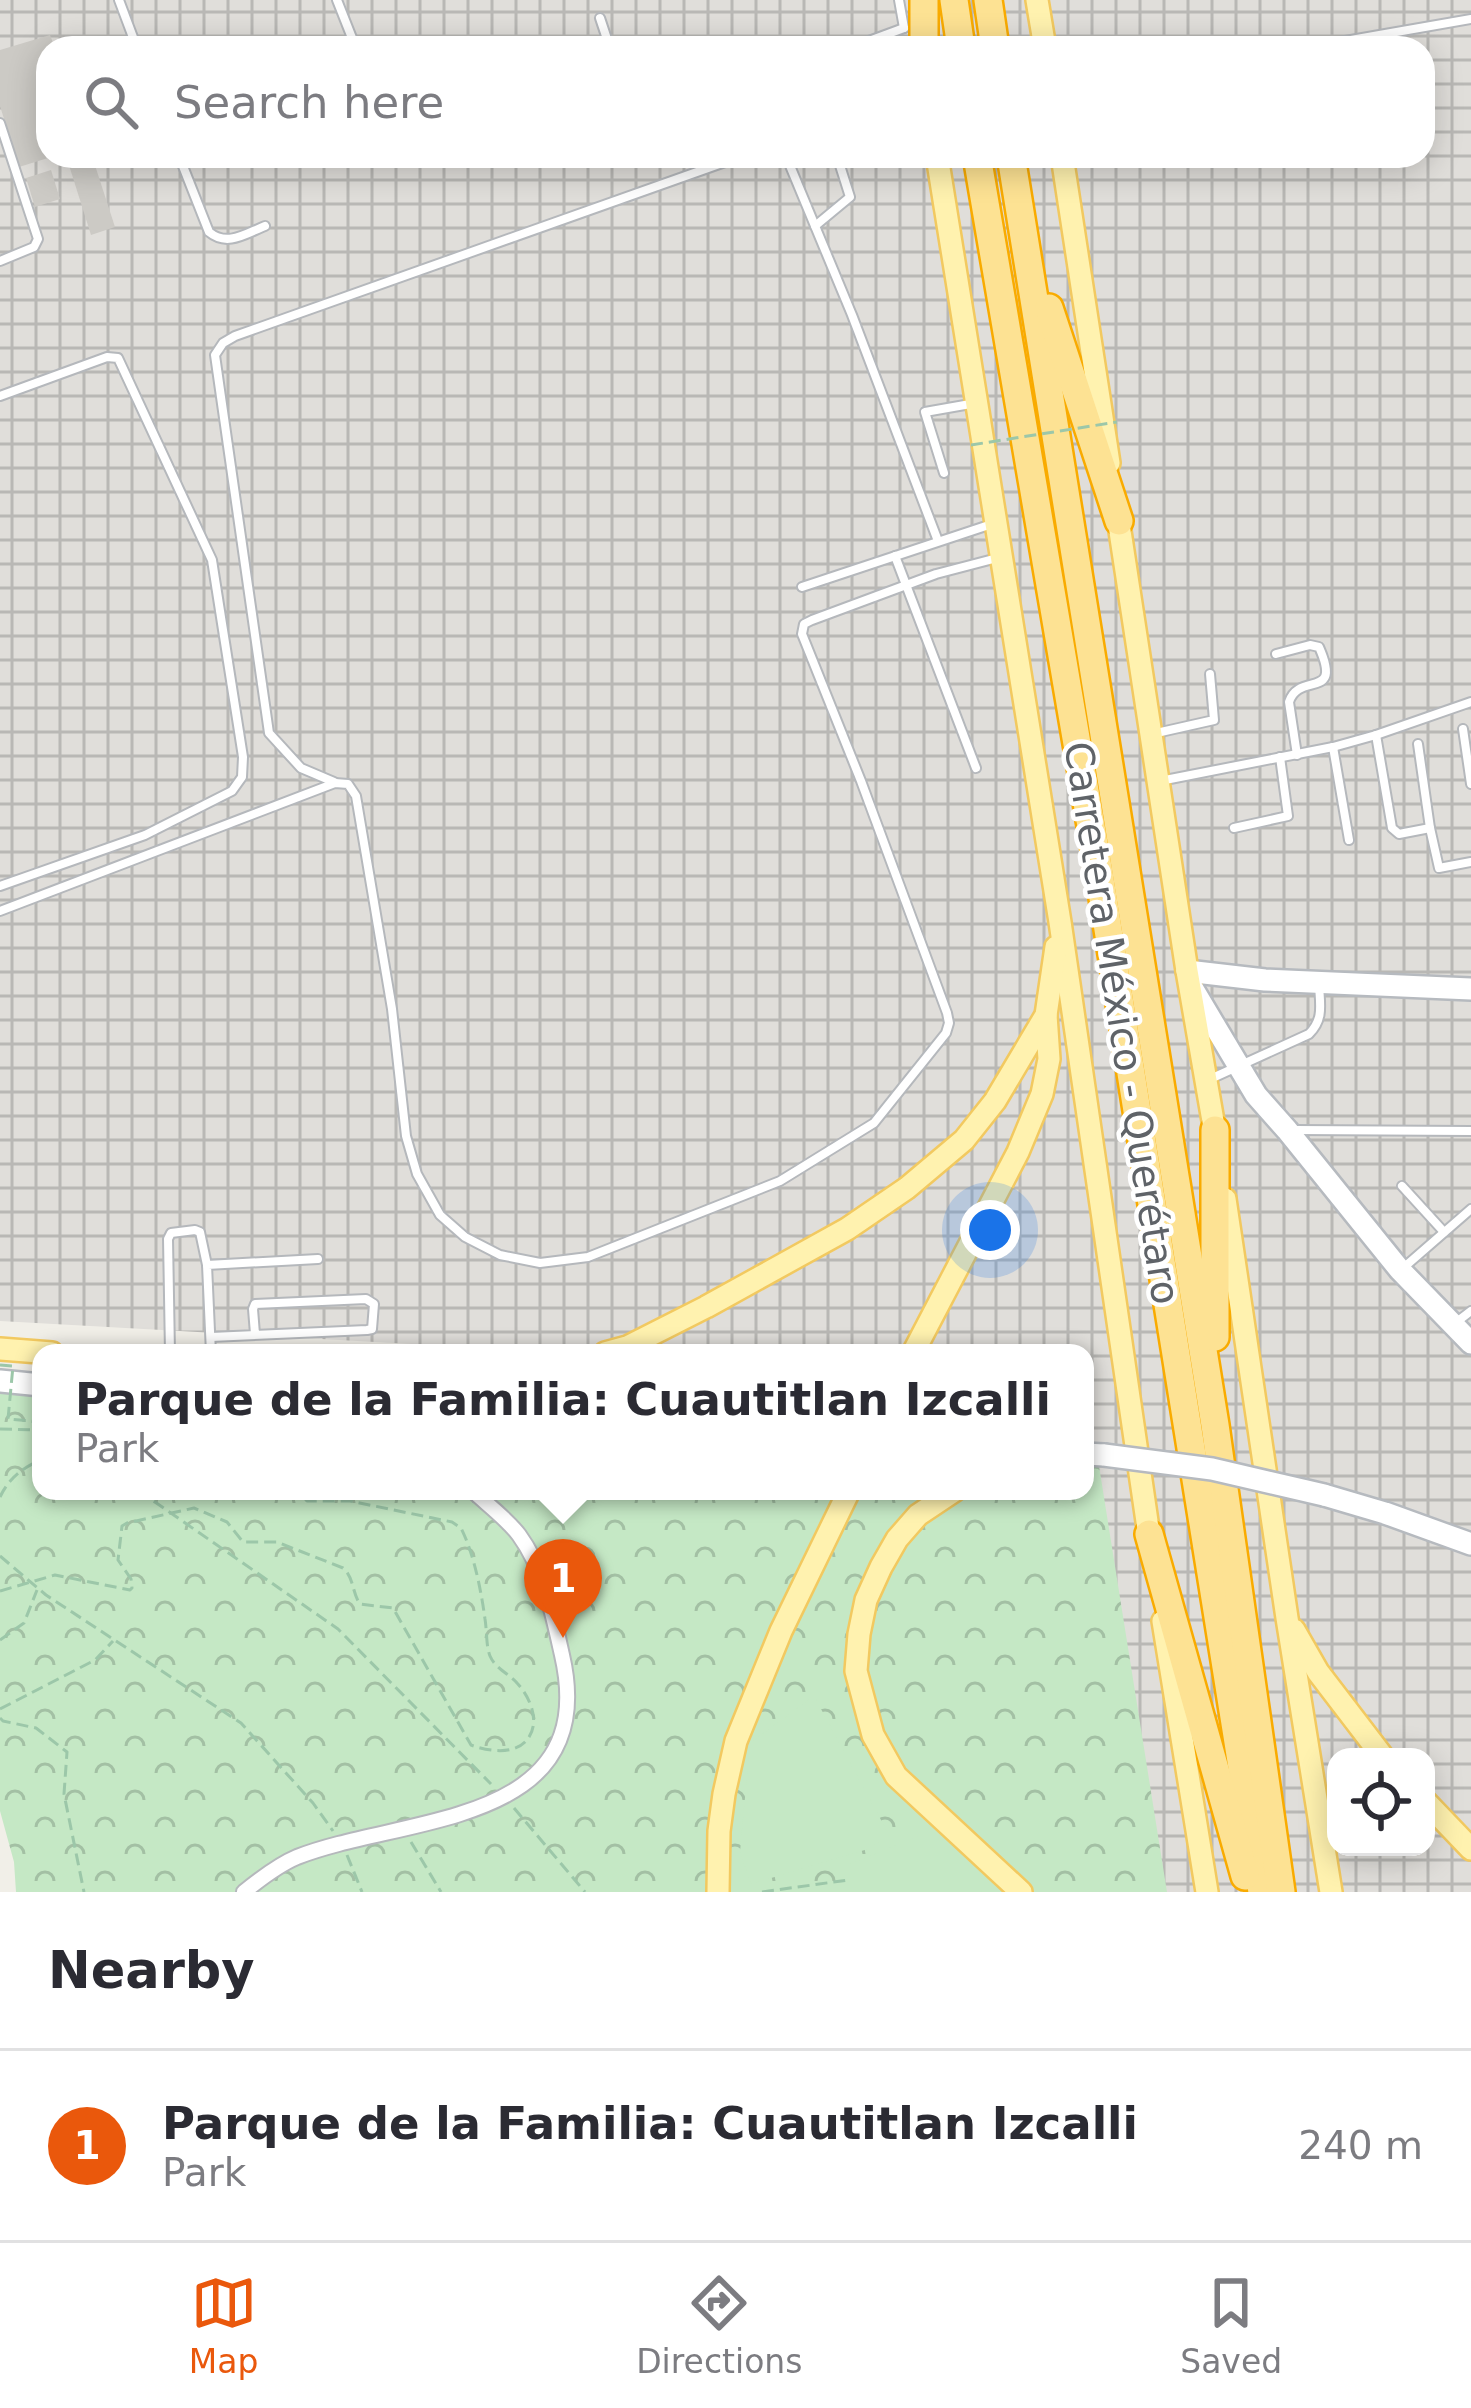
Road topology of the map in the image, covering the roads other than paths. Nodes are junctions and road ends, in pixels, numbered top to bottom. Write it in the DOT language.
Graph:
graph roads {
  1 [pos="118,0"];
  2 [pos="337,0"];
  3 [pos="898,0"];
  4 [pos="913,0"];
  5 [pos="954,0"];
  6 [pos="988,0"];
  7 [pos="1037,0"];
  8 [pos="599,18"];
  9 [pos="1471,19"];
  10 [pos="918,30"];
  11 [pos="132,36"];
  12 [pos="351,36"];
  13 [pos="606,36"];
  14 [pos="959,36"];
  15 [pos="993,36"];
  16 [pos="1043,36"];
  17 [pos="1374,36"];
  18 [pos="0,123"];
  19 [pos="184,168"];
  20 [pos="708,168"];
  21 [pos="791,168"];
  22 [pos="842,168"];
  23 [pos="940,168"];
  24 [pos="979,168"];
  25 [pos="1013,168"];
  26 [pos="1063,168"];
  27 [pos="265,226"];
  28 [pos="815,226"];
  29 [pos="1022,227"];
  30 [pos="0,261"];
  31 [pos="0,396"];
  32 [pos="977,403"];
  33 [pos="944,473"];
  34 [pos="1119,521"];
  35 [pos="996,522"];
  36 [pos="938,541"];
  37 [pos="895,556"];
  38 [pos="1001,557"];
  39 [pos="905,584"];
  40 [pos="802,586"];
  41 [pos="1276,654"];
  42 [pos="1210,674"];
  43 [pos="1471,702"];
  44 [pos="1462,729"];
  45 [pos="1151,735"];
  46 [pos="1376,735"];
  47 [pos="1418,744"];
  48 [pos="1333,747"];
  49 [pos="1297,754"];
  50 [pos="1280,757"];
  51 [pos="976,768"];
  52 [pos="1158,781"];
  53 [pos="335,782"];
  54 [pos="1471,784"];
  55 [pos="1234,828"];
  56 [pos="1430,828"];
  57 [pos="1349,840"];
  58 [pos="1471,862"];
  59 [pos="0,886"];
  60 [pos="0,911"];
  61 [pos="1060,922"];
  62 [pos="1188,978"];
  63 [pos="1318,982"];
  64 [pos="1471,989"];
  65 [pos="1046,1015"];
  66 [pos="1239,1067"];
  67 [pos="1206,1081"];
  68 [pos="1214,1130"];
  69 [pos="1287,1130"];
  70 [pos="1471,1131"];
  71 [pos="1402,1186"];
  72 [pos="1471,1209"];
  73 [pos="1444,1232"];
  74 [pos="318,1259"];
  75 [pos="207,1265"];
  76 [pos="1400,1270"];
  77 [pos="1462,1318"];
  78 [pos="255,1334"];
  79 [pos="211,1337"];
  80 [pos="1471,1343"];
  81 [pos="170,1344"];
  82 [pos="211,1344"];
  83 [pos="633,1344"];
  84 [pos="919,1344"];
  85 [pos="0,1348"];
  86 [pos="32,1351"];
  87 [pos="0,1381"];
  88 [pos="32,1384"];
  89 [pos="1215,1426"];
  90 [pos="1095,1454"];
  91 [pos="482,1500"];
  92 [pos="845,1500"];
  93 [pos="940,1500"];
  94 [pos="1149,1534"];
  95 [pos="1471,1544"];
  96 [pos="1287,1618"];
  97 [pos="1376,1748"];
  98 [pos="1435,1811"];
  99 [pos="1471,1849"];
  100 [pos="244,1892"];
  101 [pos="718,1892"];
  102 [pos="1021,1892"];
  103 [pos="1207,1892"];
  104 [pos="1249,1892"];
  105 [pos="1262,1892"];
  106 [pos="1281,1892"];
  107 [pos="1331,1892"];
  1 -- 11 [label="lane"];
  2 -- 12 [label="lane"];
  3 -- 10 [label="lane"];
  4 -- 10 [label="main road"];
  5 -- 14 [label="highway"];
  6 -- 15 [label="highway"];
  7 -- 16 [label="main road"];
  8 -- 13 [label="lane"];
  9 -- 17 [label="lane"];
  18 -- 30 [label="lane"];
  19 -- 27 [label="lane"];
  20 -- 53 [label="lane"];
  21 -- 28 [label="lane"];
  22 -- 28 [label="lane"];
  23 -- 32 [label="main road"];
  24 -- 105 [label="highway, Carretera México - Querétaro"];
  25 -- 29 [label="highway, Carretera México - Querétaro"];
  26 -- 34 [label="main road"];
  28 -- 36 [label="lane"];
  29 -- 34 [label="highway"];
  29 -- 89 [label="highway, Carretera México - Querétaro"];
  31 -- 59 [label="lane"];
  32 -- 33 [label="lane"];
  32 -- 35 [label="main road"];
  34 -- 45 [label="main road"];
  35 -- 36 [label="lane"];
  35 -- 38 [label="main road"];
  36 -- 37 [label="lane"];
  37 -- 39 [label="lane"];
  37 -- 40 [label="lane"];
  38 -- 39 [label="lane"];
  38 -- 61 [label="main road"];
  39 -- 51 [label="lane"];
  39 -- 53 [label="lane"];
  41 -- 49 [label="lane"];
  42 -- 45 [label="lane"];
  43 -- 46 [label="lane"];
  44 -- 54 [label="lane"];
  45 -- 52 [label="main road"];
  46 -- 48 [label="lane"];
  46 -- 56 [label="lane"];
  47 -- 56 [label="lane"];
  48 -- 49 [label="lane"];
  48 -- 57 [label="lane"];
  49 -- 50 [label="lane"];
  50 -- 52 [label="lane"];
  50 -- 55 [label="lane"];
  52 -- 62 [label="main road"];
  53 -- 60 [label="lane"];
  56 -- 58 [label="lane"];
  61 -- 65 [label="main road"];
  61 -- 94 [label="main road"];
  62 -- 63 [label="main road"];
  62 -- 66 [label="main road"];
  62 -- 67 [label="main road"];
  63 -- 64 [label="main road"];
  63 -- 66 [label="lane"];
  65 -- 83 [label="main road"];
  65 -- 84 [label="main road"];
  66 -- 67 [label="lane"];
  66 -- 69 [label="main road"];
  67 -- 68 [label="main road"];
  68 -- 89 [label="highway"];
  68 -- 96 [label="main road"];
  69 -- 70 [label="lane"];
  69 -- 76 [label="main road"];
  71 -- 73 [label="lane"];
  72 -- 73 [label="lane"];
  73 -- 76 [label="lane"];
  74 -- 75 [label="lane"];
  75 -- 79 [label="lane"];
  75 -- 81 [label="lane"];
  76 -- 77 [label="main road"];
  77 -- 80 [label="main road"];
  78 -- 78 [label="lane"];
  78 -- 79 [label="lane"];
  79 -- 82 [label="lane"];
  85 -- 86 [label="main road"];
  87 -- 88 [label="main road"];
  89 -- 106 [label="highway, Carretera México - Querétaro"];
  90 -- 95 [label="main road, bridge"];
  91 -- 100 [label="street"];
  92 -- 101 [label="main road"];
  93 -- 102 [label="main road"];
  94 -- 103 [label="main road"];
  94 -- 104 [label="highway"];
  96 -- 97 [label="main road"];
  96 -- 107 [label="main road"];
  98 -- 99 [label="main road"];
}
